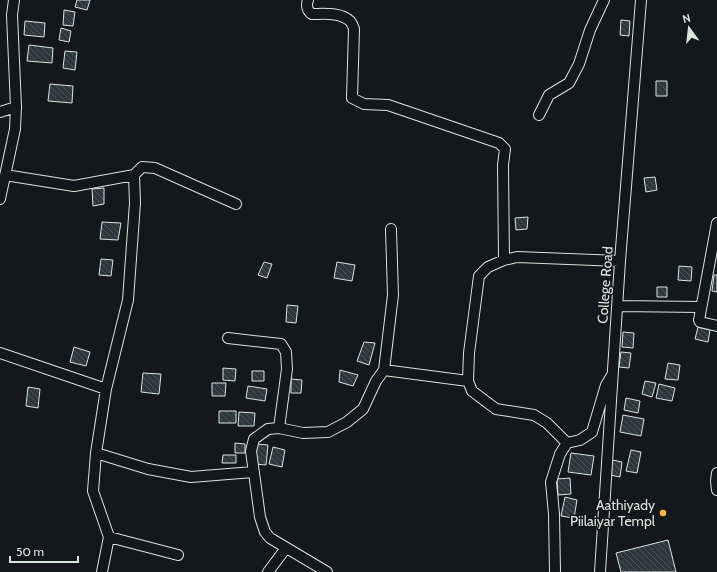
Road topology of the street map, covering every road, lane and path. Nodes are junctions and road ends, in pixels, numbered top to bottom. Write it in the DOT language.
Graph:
graph roads {
  1 [pos="14,0"];
  2 [pos="308,0"];
  3 [pos="604,0"];
  4 [pos="641,0"];
  5 [pos="16,108"];
  6 [pos="0,112"];
  7 [pos="539,116"];
  8 [pos="5,175"];
  9 [pos="134,175"];
  10 [pos="0,200"];
  11 [pos="236,204"];
  12 [pos="717,223"];
  13 [pos="391,229"];
  14 [pos="504,260"];
  15 [pos="620,261"];
  16 [pos="618,306"];
  17 [pos="701,308"];
  18 [pos="717,326"];
  19 [pos="228,338"];
  20 [pos="0,353"];
  21 [pos="384,370"];
  22 [pos="613,373"];
  23 [pos="468,381"];
  24 [pos="106,389"];
  25 [pos="279,428"];
  26 [pos="567,443"];
  27 [pos="96,453"];
  28 [pos="253,472"];
  29 [pos="717,474"];
  30 [pos="717,490"];
  31 [pos="109,537"];
  32 [pos="286,548"];
  33 [pos="178,555"];
  34 [pos="102,572"];
  35 [pos="268,572"];
  36 [pos="327,572"];
  37 [pos="555,572"];
  38 [pos="600,572"];
  1 -- 5 [label="street"];
  2 -- 14 [label="street"];
  3 -- 7 [label="street"];
  4 -- 15 [label="street, College Road"];
  5 -- 6 [label="street"];
  5 -- 8 [label="street"];
  8 -- 9 [label="street"];
  8 -- 10 [label="street"];
  9 -- 11 [label="street"];
  9 -- 24 [label="street"];
  12 -- 17 [label="street"];
  13 -- 21 [label="street"];
  14 -- 15 [label="street"];
  14 -- 23 [label="street"];
  15 -- 16 [label="street, College Road"];
  16 -- 17 [label="street"];
  16 -- 22 [label="street, College Road"];
  17 -- 18 [label="street"];
  19 -- 25 [label="street"];
  20 -- 24 [label="street"];
  21 -- 23 [label="street"];
  21 -- 25 [label="street"];
  22 -- 26 [label="street"];
  22 -- 38 [label="street, College Road"];
  23 -- 26 [label="street"];
  24 -- 27 [label="street"];
  25 -- 28 [label="street"];
  26 -- 37 [label="street"];
  27 -- 28 [label="street"];
  27 -- 31 [label="street"];
  28 -- 32 [label="street"];
  29 -- 30 [label="street"];
  31 -- 33 [label="street"];
  31 -- 34 [label="street"];
  32 -- 35 [label="street"];
  32 -- 36 [label="street"];
}
